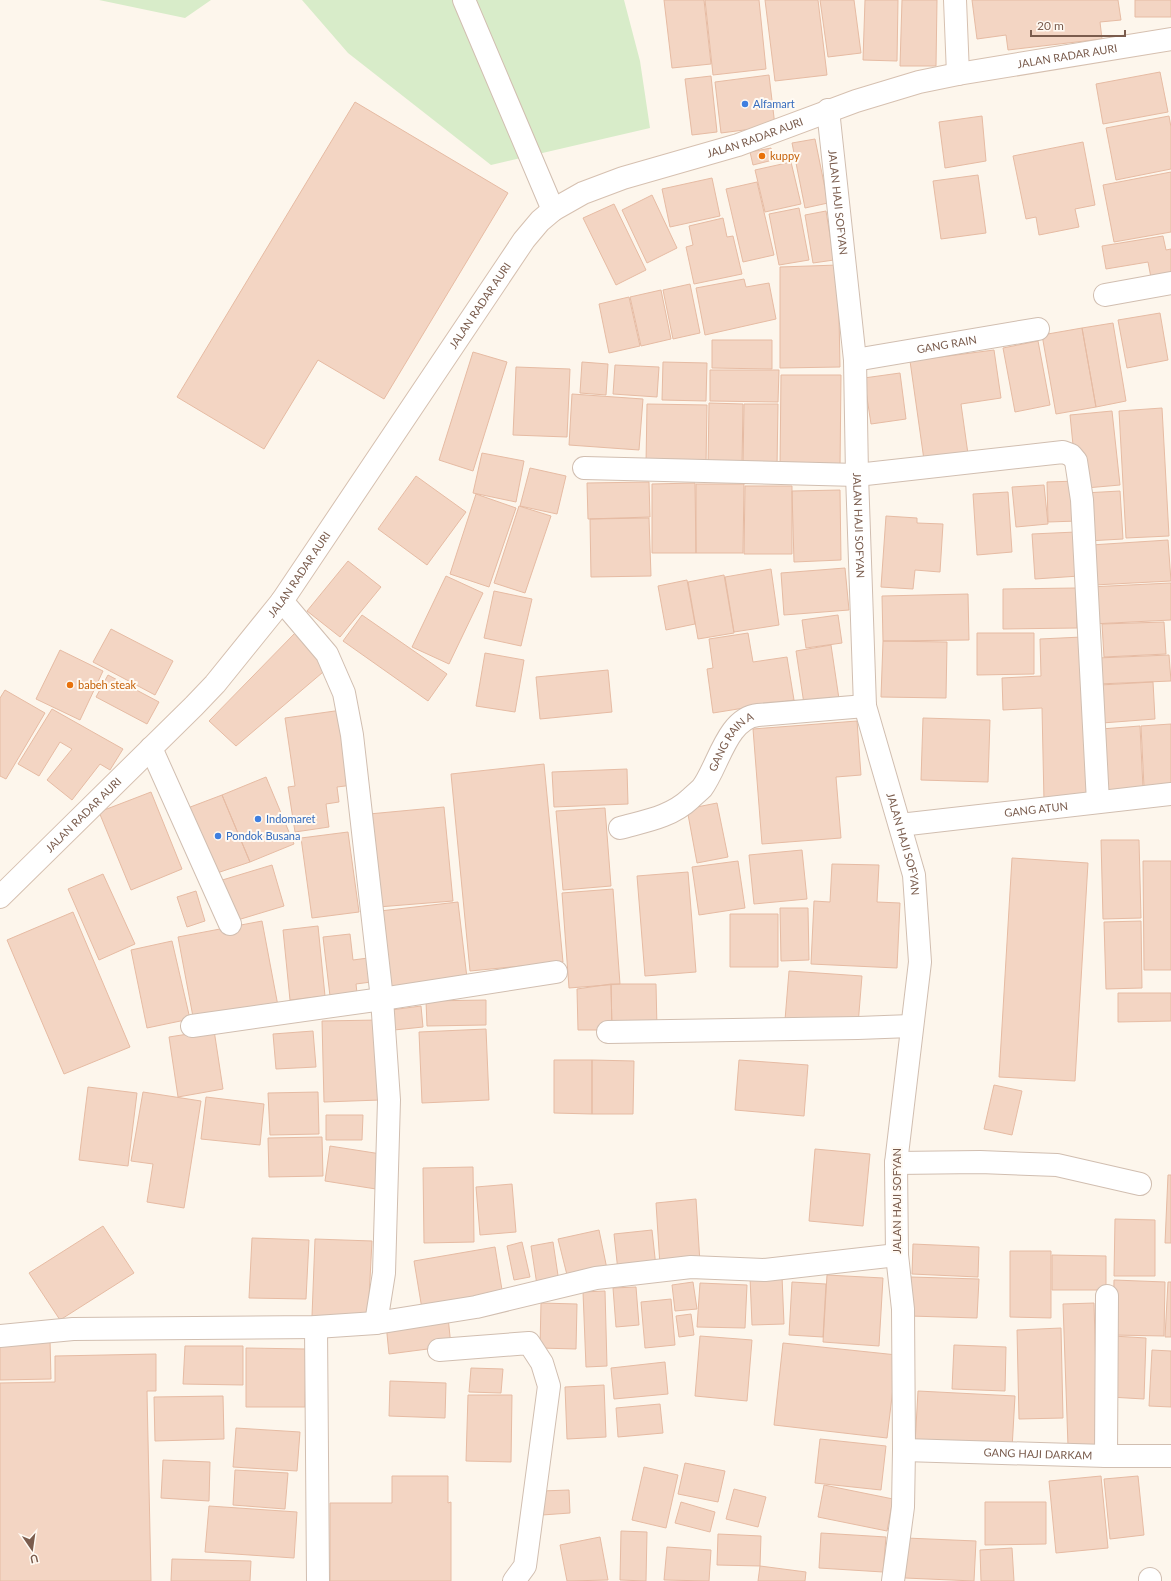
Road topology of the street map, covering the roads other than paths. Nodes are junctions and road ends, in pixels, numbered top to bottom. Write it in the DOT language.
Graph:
graph roads {
  1 [pos="464,0"];
  2 [pos="955,0"];
  3 [pos="1171,39"];
  4 [pos="958,74"];
  5 [pos="828,110"];
  6 [pos="553,210"];
  7 [pos="1171,283"];
  8 [pos="1105,295"];
  9 [pos="1038,330"];
  10 [pos="855,360"];
  11 [pos="584,468"];
  12 [pos="856,476"];
  13 [pos="282,601"];
  14 [pos="866,706"];
  15 [pos="151,748"];
  16 [pos="1171,794"];
  17 [pos="1098,802"];
  18 [pos="900,825"];
  19 [pos="620,828"];
  20 [pos="0,896"];
  21 [pos="230,924"];
  22 [pos="556,972"];
  23 [pos="382,999"];
  24 [pos="192,1026"];
  25 [pos="911,1026"];
  26 [pos="608,1032"];
  27 [pos="896,1163"];
  28 [pos="1140,1184"];
  29 [pos="896,1255"];
  30 [pos="1107,1296"];
  31 [pos="376,1323"];
  32 [pos="316,1326"];
  33 [pos="0,1336"];
  34 [pos="439,1350"];
  35 [pos="904,1450"];
  36 [pos="1106,1456"];
  37 [pos="1171,1456"];
  38 [pos="318,1581"];
  39 [pos="514,1581"];
  40 [pos="893,1581"];
  1 -- 6 [label="street"];
  2 -- 4 [label="street"];
  3 -- 4 [label="street, JALAN RADAR AURI"];
  4 -- 5 [label="street, JALAN RADAR AURI"];
  5 -- 6 [label="street, JALAN RADAR AURI"];
  5 -- 10 [label="street, JALAN HAJI SOFYAN"];
  6 -- 13 [label="street, JALAN RADAR AURI"];
  7 -- 8 [label="street"];
  9 -- 10 [label="street, GANG RAIN"];
  10 -- 12 [label="street, JALAN HAJI SOFYAN"];
  11 -- 12 [label="street"];
  12 -- 14 [label="street, JALAN HAJI SOFYAN"];
  12 -- 17 [label="street"];
  13 -- 15 [label="street, JALAN RADAR AURI"];
  13 -- 23 [label="street"];
  14 -- 18 [label="street, JALAN HAJI SOFYAN"];
  14 -- 19 [label="street, GANG RAIN A"];
  15 -- 20 [label="street, JALAN RADAR AURI"];
  15 -- 21 [label="street"];
  16 -- 17 [label="street, GANG ATUN"];
  17 -- 18 [label="street, GANG ATUN"];
  18 -- 25 [label="street, JALAN HAJI SOFYAN"];
  22 -- 23 [label="street"];
  23 -- 24 [label="street"];
  23 -- 31 [label="street"];
  25 -- 26 [label="street"];
  25 -- 27 [label="street, JALAN HAJI SOFYAN"];
  27 -- 28 [label="street"];
  27 -- 29 [label="street, JALAN HAJI SOFYAN"];
  29 -- 31 [label="street"];
  29 -- 35 [label="street, JALAN HAJI SOFYAN"];
  30 -- 36 [label="street"];
  31 -- 32 [label="street"];
  32 -- 33 [label="street"];
  32 -- 38 [label="street"];
  34 -- 39 [label="street"];
  35 -- 36 [label="street, GANG HAJI DARKAM"];
  35 -- 40 [label="street, JALAN HAJI SOFYAN"];
  36 -- 37 [label="street, GANG HAJI DARKAM"];
}
